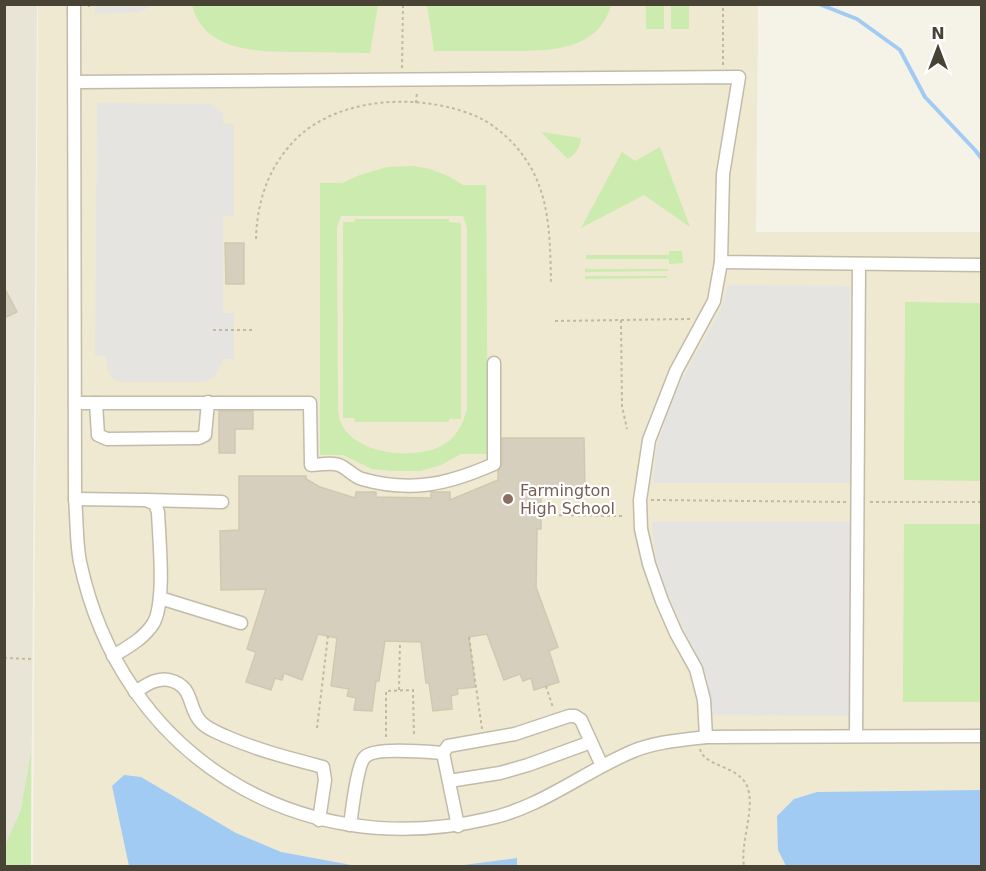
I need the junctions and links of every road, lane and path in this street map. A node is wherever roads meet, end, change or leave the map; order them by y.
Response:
1 (74, 4) edge
2 (403, 4) edge
3 (723, 4) edge
4 (723, 77) junction
5 (402, 80) junction
6 (75, 82) junction
7 (256, 239) dead end
8 (721, 262) junction
9 (859, 264) junction
10 (981, 265) edge
11 (551, 284) dead end
12 (705, 318) junction
13 (621, 320) junction
14 (555, 321) dead end
15 (213, 330) dead end
16 (255, 330) dead end
17 (494, 363) dead end
18 (208, 402) junction
19 (75, 403) junction
20 (96, 403) junction
21 (627, 429) dead end
22 (75, 499) junction
23 (146, 500) junction
24 (640, 500) junction
25 (222, 502) dead end
26 (857, 502) junction
27 (981, 502) edge
28 (542, 515) dead end
29 (624, 516) dead end
30 (160, 598) junction
31 (241, 623) dead end
32 (328, 636) dead end
33 (469, 637) dead end
34 (400, 642) dead end
35 (113, 656) junction
36 (4, 658) edge
37 (32, 659) dead end
38 (546, 686) dead end
39 (399, 690) junction
40 (135, 692) junction
41 (553, 708) dead end
42 (317, 728) dead end
43 (482, 729) dead end
44 (856, 735) junction
45 (414, 736) dead end
46 (981, 736) edge
47 (386, 737) dead end
48 (703, 741) junction
49 (591, 742) junction
50 (443, 753) junction
51 (602, 766) junction
52 (449, 781) junction
53 (319, 820) junction
54 (350, 825) junction
55 (458, 826) junction
56 (744, 867) edge

1 - 6 lane
2 - 5 path
3 - 4 path
4 - 5 lane
4 - 8 lane
5 - 6 lane
6 - 19 lane
7 - 11 path
8 - 9 lane
8 - 12 lane
9 - 10 lane
9 - 26 lane
12 - 13 path
12 - 24 lane
13 - 14 path
13 - 21 path
15 - 16 path
17 - 18 lane
18 - 20 lane
18 - 20 lane
19 - 20 lane
19 - 22 lane
22 - 23 lane
22 - 35 lane
23 - 25 lane
23 - 30 lane
24 - 26 path
24 - 48 lane
26 - 27 path
26 - 44 lane
28 - 29 path
30 - 31 lane
30 - 35 lane
32 - 42 path
33 - 43 path
34 - 39 path
35 - 40 lane
36 - 37 path
38 - 41 path
39 - 45 path
39 - 47 path
40 - 53 lane
40 - 53 lane
44 - 46 lane
44 - 48 lane
48 - 51 lane
48 - 56 path
49 - 50 lane
49 - 51 lane
49 - 52 lane
50 - 52 lane
50 - 54 lane
51 - 55 lane
52 - 55 lane
53 - 54 lane
54 - 55 lane

